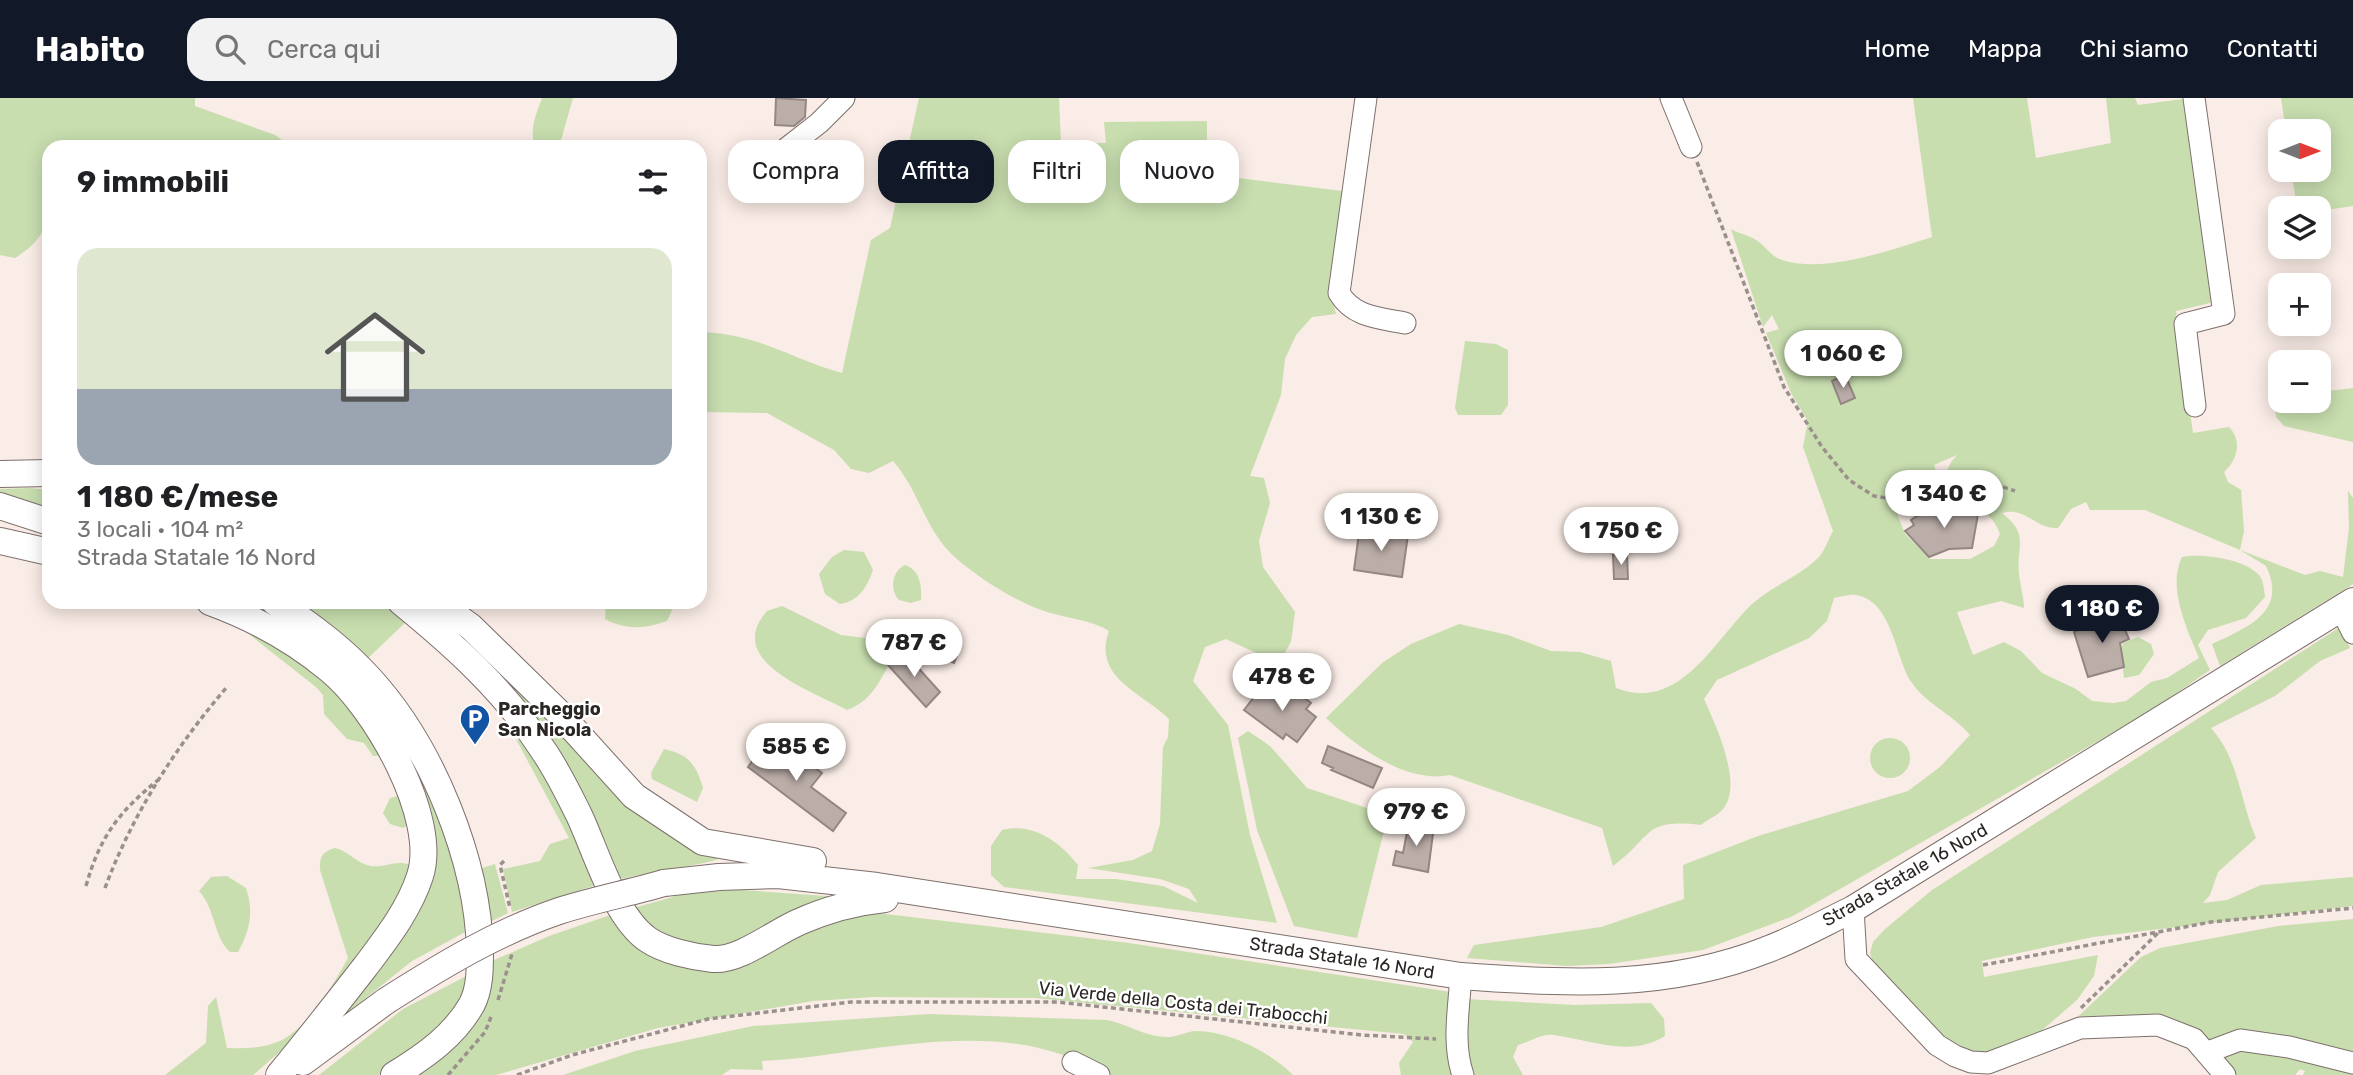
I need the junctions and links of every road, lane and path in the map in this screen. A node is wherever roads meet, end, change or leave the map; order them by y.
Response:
1 (844, 98) edge
2 (1366, 98) edge
3 (1671, 98) edge
4 (2194, 98) edge
5 (797, 140) edge
6 (1691, 147) joint
7 (1405, 323) dead end
8 (2194, 406) dead end
9 (42, 472) edge
10 (0, 474) edge
11 (2015, 491) dead end
12 (0, 506) edge
13 (42, 520) edge
14 (0, 541) edge
15 (42, 550) edge
16 (2347, 605) edge
17 (230, 609) edge
18 (284, 609) edge
19 (410, 609) edge
20 (447, 609) edge
21 (2353, 633) edge
22 (227, 687) dead end
23 (161, 777) junction
24 (86, 886) dead end
25 (105, 888) dead end
26 (937, 895) junction
27 (1009, 906) junction
28 (2353, 908) edge
29 (1853, 909) junction
30 (2160, 932) junction
31 (1983, 965) dead end
32 (1461, 975) junction
33 (2080, 1009) dead end
34 (1436, 1039) dead end
35 (2208, 1052) junction
36 (1073, 1062) dead end
37 (2353, 1063) edge
38 (279, 1075) edge
39 (285, 1075) edge
40 (394, 1075) edge
41 (517, 1075) edge
42 (1099, 1075) edge
43 (1463, 1075) edge
44 (2225, 1075) edge

1 - 5 street
2 - 7 street
3 - 6 street
4 - 8 street
6 - 11 path
9 - 10 main road
12 - 13 main road
14 - 15 main road
16 - 21 street
16 - 29 main road, Strada Statale 16 Nord
17 - 38 main road
18 - 40 main road
19 - 26 main road
20 - 27 main road
22 - 23 path
23 - 24 path
23 - 25 path
26 - 27 main road, Strada Statale 16 Nord
26 - 39 main road, Strada Statale 16 Nord, bridge
27 - 32 main road, Strada Statale 16 Nord
28 - 30 path
29 - 32 main road, Strada Statale 16 Nord
29 - 35 street
30 - 31 path
30 - 33 path
32 - 43 street
34 - 41 path, Via Verde della Costa dei Trabocchi
35 - 37 street
35 - 44 street
36 - 42 street

